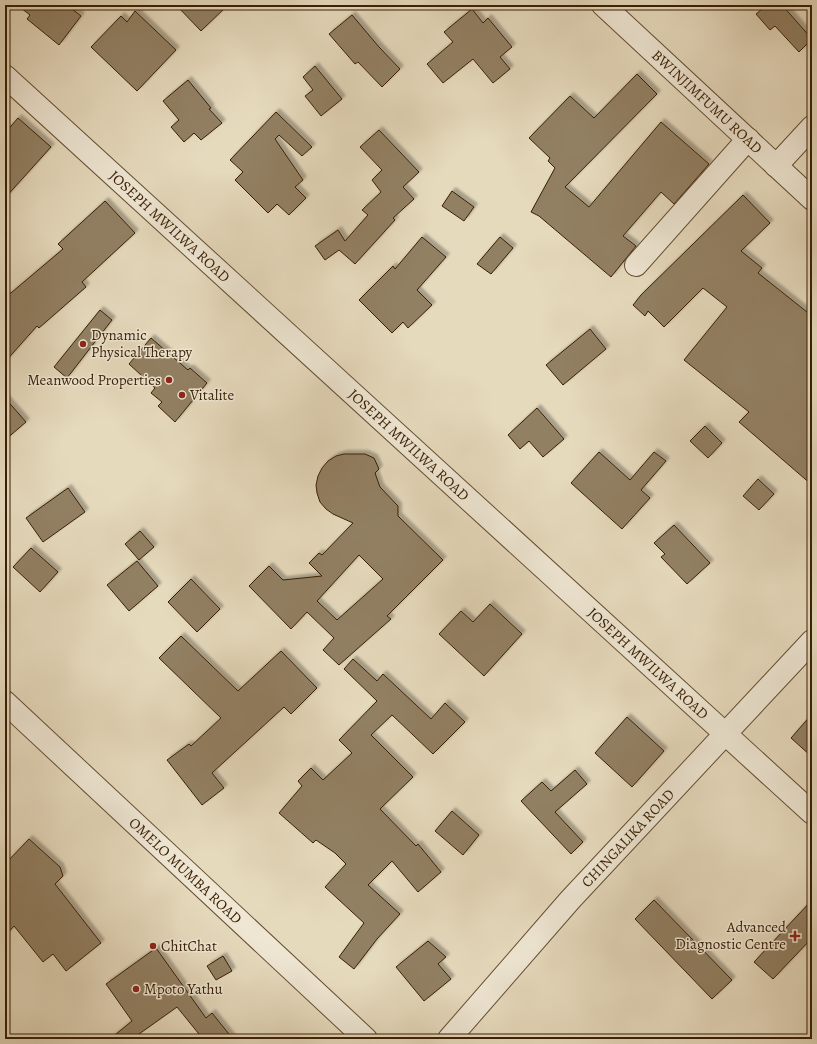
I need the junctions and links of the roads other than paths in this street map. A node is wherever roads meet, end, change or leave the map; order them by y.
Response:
1 (603, 5) edge
2 (5, 76) edge
3 (812, 127) edge
4 (748, 139) junction
5 (776, 166) junction
6 (812, 199) edge
7 (636, 265) dead end
8 (812, 641) edge
9 (5, 702) edge
10 (725, 734) junction
11 (812, 813) edge
12 (366, 1039) edge
13 (449, 1039) edge

1 - 4 street, BWINJIMFUMU ROAD
2 - 10 street, JOSEPH MWILWA ROAD
3 - 5 street
4 - 5 street, BWINJIMFUMU ROAD
4 - 7 street
5 - 6 street, BWINJIMFUMU ROAD
8 - 10 street, CHINGALIKA ROAD
9 - 12 street, OMELO MUMBA ROAD
10 - 11 street, JOSEPH MWILWA ROAD
10 - 13 street, CHINGALIKA ROAD

